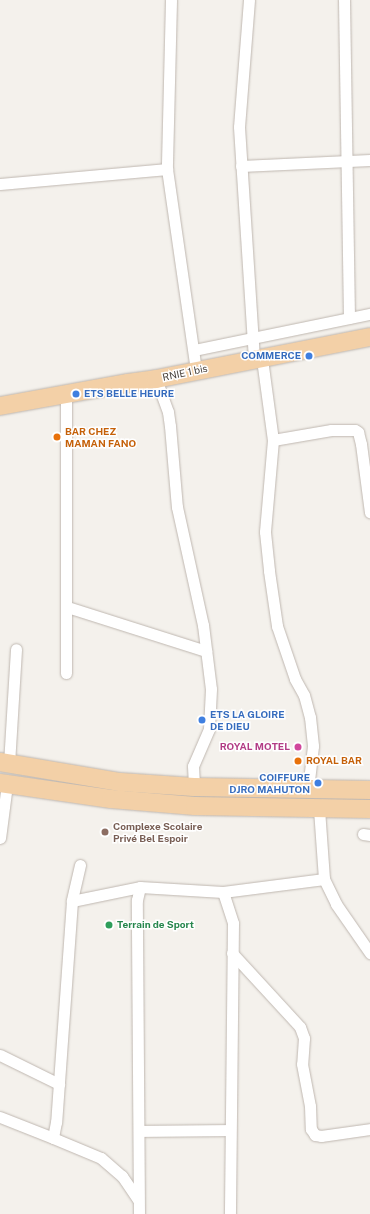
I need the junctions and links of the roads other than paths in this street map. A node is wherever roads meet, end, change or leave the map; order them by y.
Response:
1 (171, 0) edge
2 (249, 0) edge
3 (344, 0) edge
4 (370, 160) edge
5 (346, 162) junction
6 (241, 166) junction
7 (167, 169) junction
8 (0, 184) edge
9 (370, 314) edge
10 (348, 318) junction
11 (370, 337) edge
12 (253, 338) junction
13 (194, 350) junction
14 (258, 360) junction
15 (196, 370) junction
16 (156, 379) junction
17 (66, 395) junction
18 (0, 406) edge
19 (273, 440) junction
20 (370, 512) edge
21 (67, 607) junction
22 (16, 650) dead end
23 (206, 651) junction
24 (66, 673) dead end
25 (4, 763) edge
26 (4, 784) edge
27 (194, 787) junction
28 (308, 789) junction
29 (370, 790) edge
30 (319, 809) junction
31 (370, 809) edge
32 (0, 838) edge
33 (80, 865) dead end
34 (324, 879) junction
35 (140, 886) junction
36 (127, 889) junction
37 (223, 892) junction
38 (136, 900) junction
39 (72, 901) junction
40 (232, 953) junction
41 (370, 953) edge
42 (0, 1054) edge
43 (59, 1084) junction
44 (0, 1116) edge
45 (370, 1129) edge
46 (229, 1130) junction
47 (139, 1131) junction
48 (53, 1138) junction
49 (138, 1200) junction
50 (138, 1214) edge
51 (230, 1214) edge

1 - 7 street
2 - 6 street
3 - 5 street
4 - 5 street
5 - 6 street
5 - 10 street
6 - 12 street
7 - 8 street
7 - 13 street
9 - 10 street
10 - 12 street
11 - 14 main road, RNIE 1 bis
12 - 13 street
12 - 14 street
13 - 15 street
14 - 15 main road, RNIE 1 bis
14 - 19 street
15 - 16 main road, RNIE 1 bis
16 - 17 main road, RNIE 1 bis
16 - 23 street
17 - 18 main road, RNIE 1 bis
17 - 21 street
19 - 20 street
19 - 28 street
21 - 23 street
21 - 24 street
22 - 25 street
23 - 27 street
25 - 27 main road
26 - 30 main road
26 - 32 street
27 - 28 main road
28 - 29 main road
30 - 31 main road
30 - 34 street
33 - 39 street
34 - 37 street
34 - 41 street
35 - 36 street
35 - 37 street
35 - 38 street
36 - 38 street
36 - 39 street
37 - 40 street
38 - 47 street
39 - 43 street
40 - 45 street
40 - 46 street
42 - 43 street
43 - 48 street
44 - 48 street
46 - 47 street
46 - 51 street
47 - 49 street
48 - 49 street
49 - 50 street

